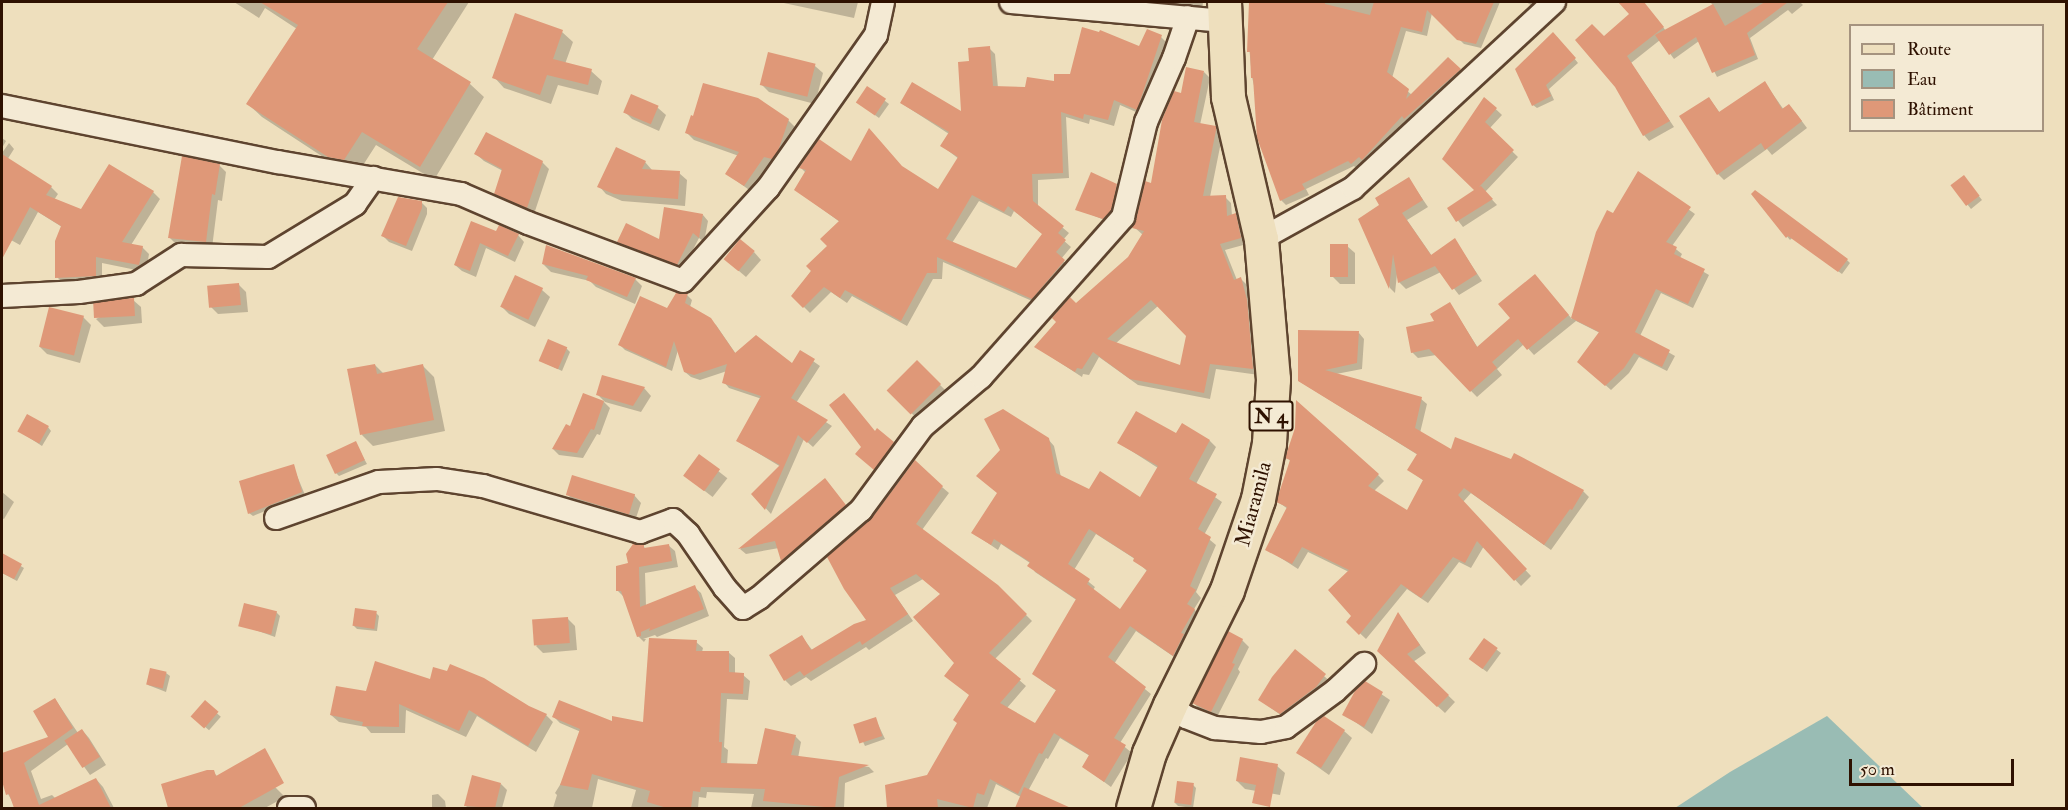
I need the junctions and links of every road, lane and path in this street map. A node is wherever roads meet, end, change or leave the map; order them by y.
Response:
1 (883, 2) edge
2 (1011, 2) edge
3 (1554, 2) edge
4 (1224, 11) edge
5 (1188, 17) junction
6 (2, 106) edge
7 (373, 178) junction
8 (1261, 239) junction
9 (2, 296) edge
10 (276, 518) dead end
11 (1364, 663) dead end
12 (1170, 705) junction
13 (289, 808) edge
14 (304, 808) edge
15 (1133, 808) edge

1 - 7 street
2 - 5 street
3 - 8 street
4 - 5 street
4 - 8 main road, Miaramila / N 4
5 - 10 street
6 - 7 street
7 - 9 street
8 - 12 main road, Miaramila / N 4
11 - 12 street
12 - 15 main road, Miaramila / N 4
13 - 14 street

